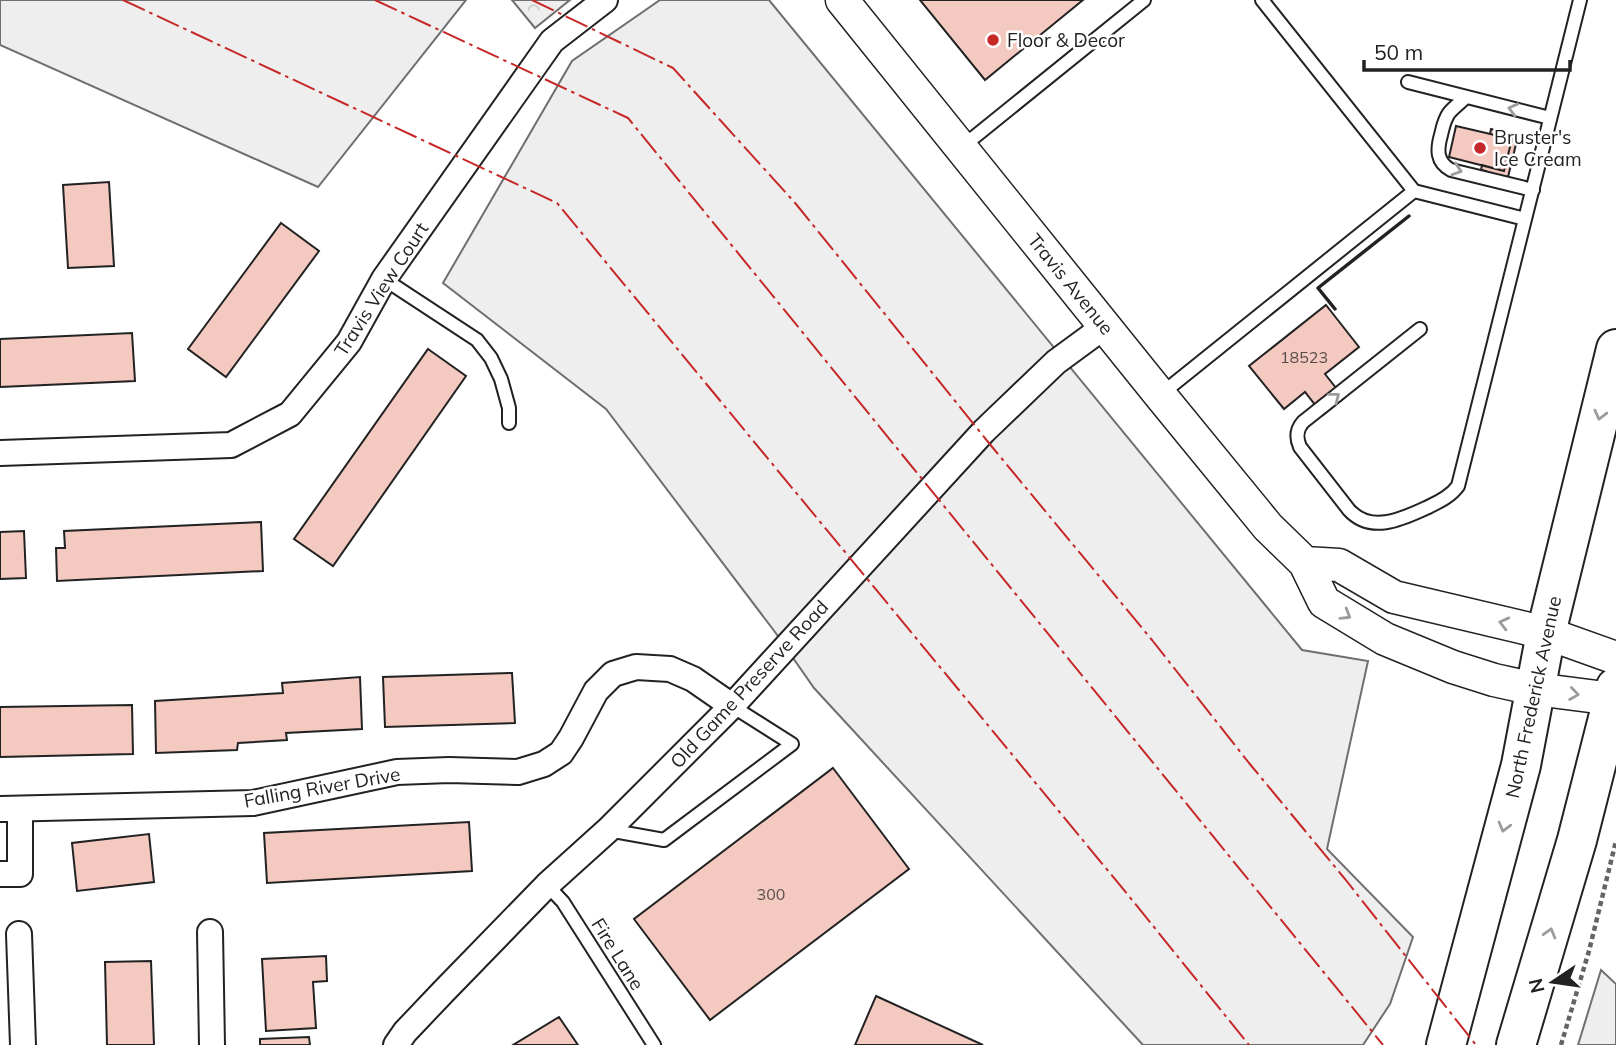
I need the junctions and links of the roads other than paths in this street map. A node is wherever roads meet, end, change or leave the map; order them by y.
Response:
1 (605, 0) edge
2 (842, 0) edge
3 (1144, 0) edge
4 (1262, 0) edge
5 (1580, 0) edge
6 (1408, 82) dead end
7 (1466, 97) junction
8 (1550, 118) junction
9 (961, 147) junction
10 (1533, 190) junction
11 (1414, 191) junction
12 (1525, 219) junction
13 (384, 279) junction
14 (1105, 326) junction
15 (1420, 329) dead end
16 (1616, 349) edge
17 (1160, 395) junction
18 (509, 423) dead end
19 (0, 453) edge
20 (1306, 563) junction
21 (1546, 633) junction
22 (1616, 658) edge
23 (1535, 689) junction
24 (1615, 695) edge
25 (732, 706) junction
26 (10, 809) edge
27 (608, 830) junction
28 (0, 874) edge
29 (547, 885) junction
30 (210, 932) dead end
31 (19, 933) dead end
32 (405, 1040) edge
33 (23, 1045) edge
34 (212, 1045) edge
35 (654, 1045) edge
36 (1446, 1045) edge
37 (1516, 1045) edge

1 - 13 street, Travis View Court
2 - 9 street, Travis Avenue
3 - 9 lane
4 - 11 lane
5 - 8 lane
6 - 7 lane
8 -> 7 lane
7 -> 10 lane
8 - 10 lane
9 - 14 street, Travis Avenue
10 - 12 lane
11 - 12 lane
11 - 17 lane
12 -> 15 lane
13 - 18 lane
13 - 19 street, Travis View Court
14 - 17 street, Travis Avenue
14 - 25 street, Old Game Preserve Road
16 -> 21 main road, North Frederick Avenue
17 - 20 street, Travis Avenue
21 -> 20 street
20 -> 23 street, Travis Avenue
21 - 22 street
21 - 23 main road, North Frederick Avenue
23 -> 24 street, Travis Avenue
23 -> 36 main road, North Frederick Avenue
37 -> 24 main road
25 - 26 street, Falling River Drive
25 - 27 street, Old Game Preserve Road
25 - 27 lane
26 - 28 street, Falling River Drive
27 - 29 street, Old Game Preserve Road
29 - 32 street, Old Game Preserve Road
29 - 35 lane, Fire Lane
30 - 34 street
31 - 33 street

